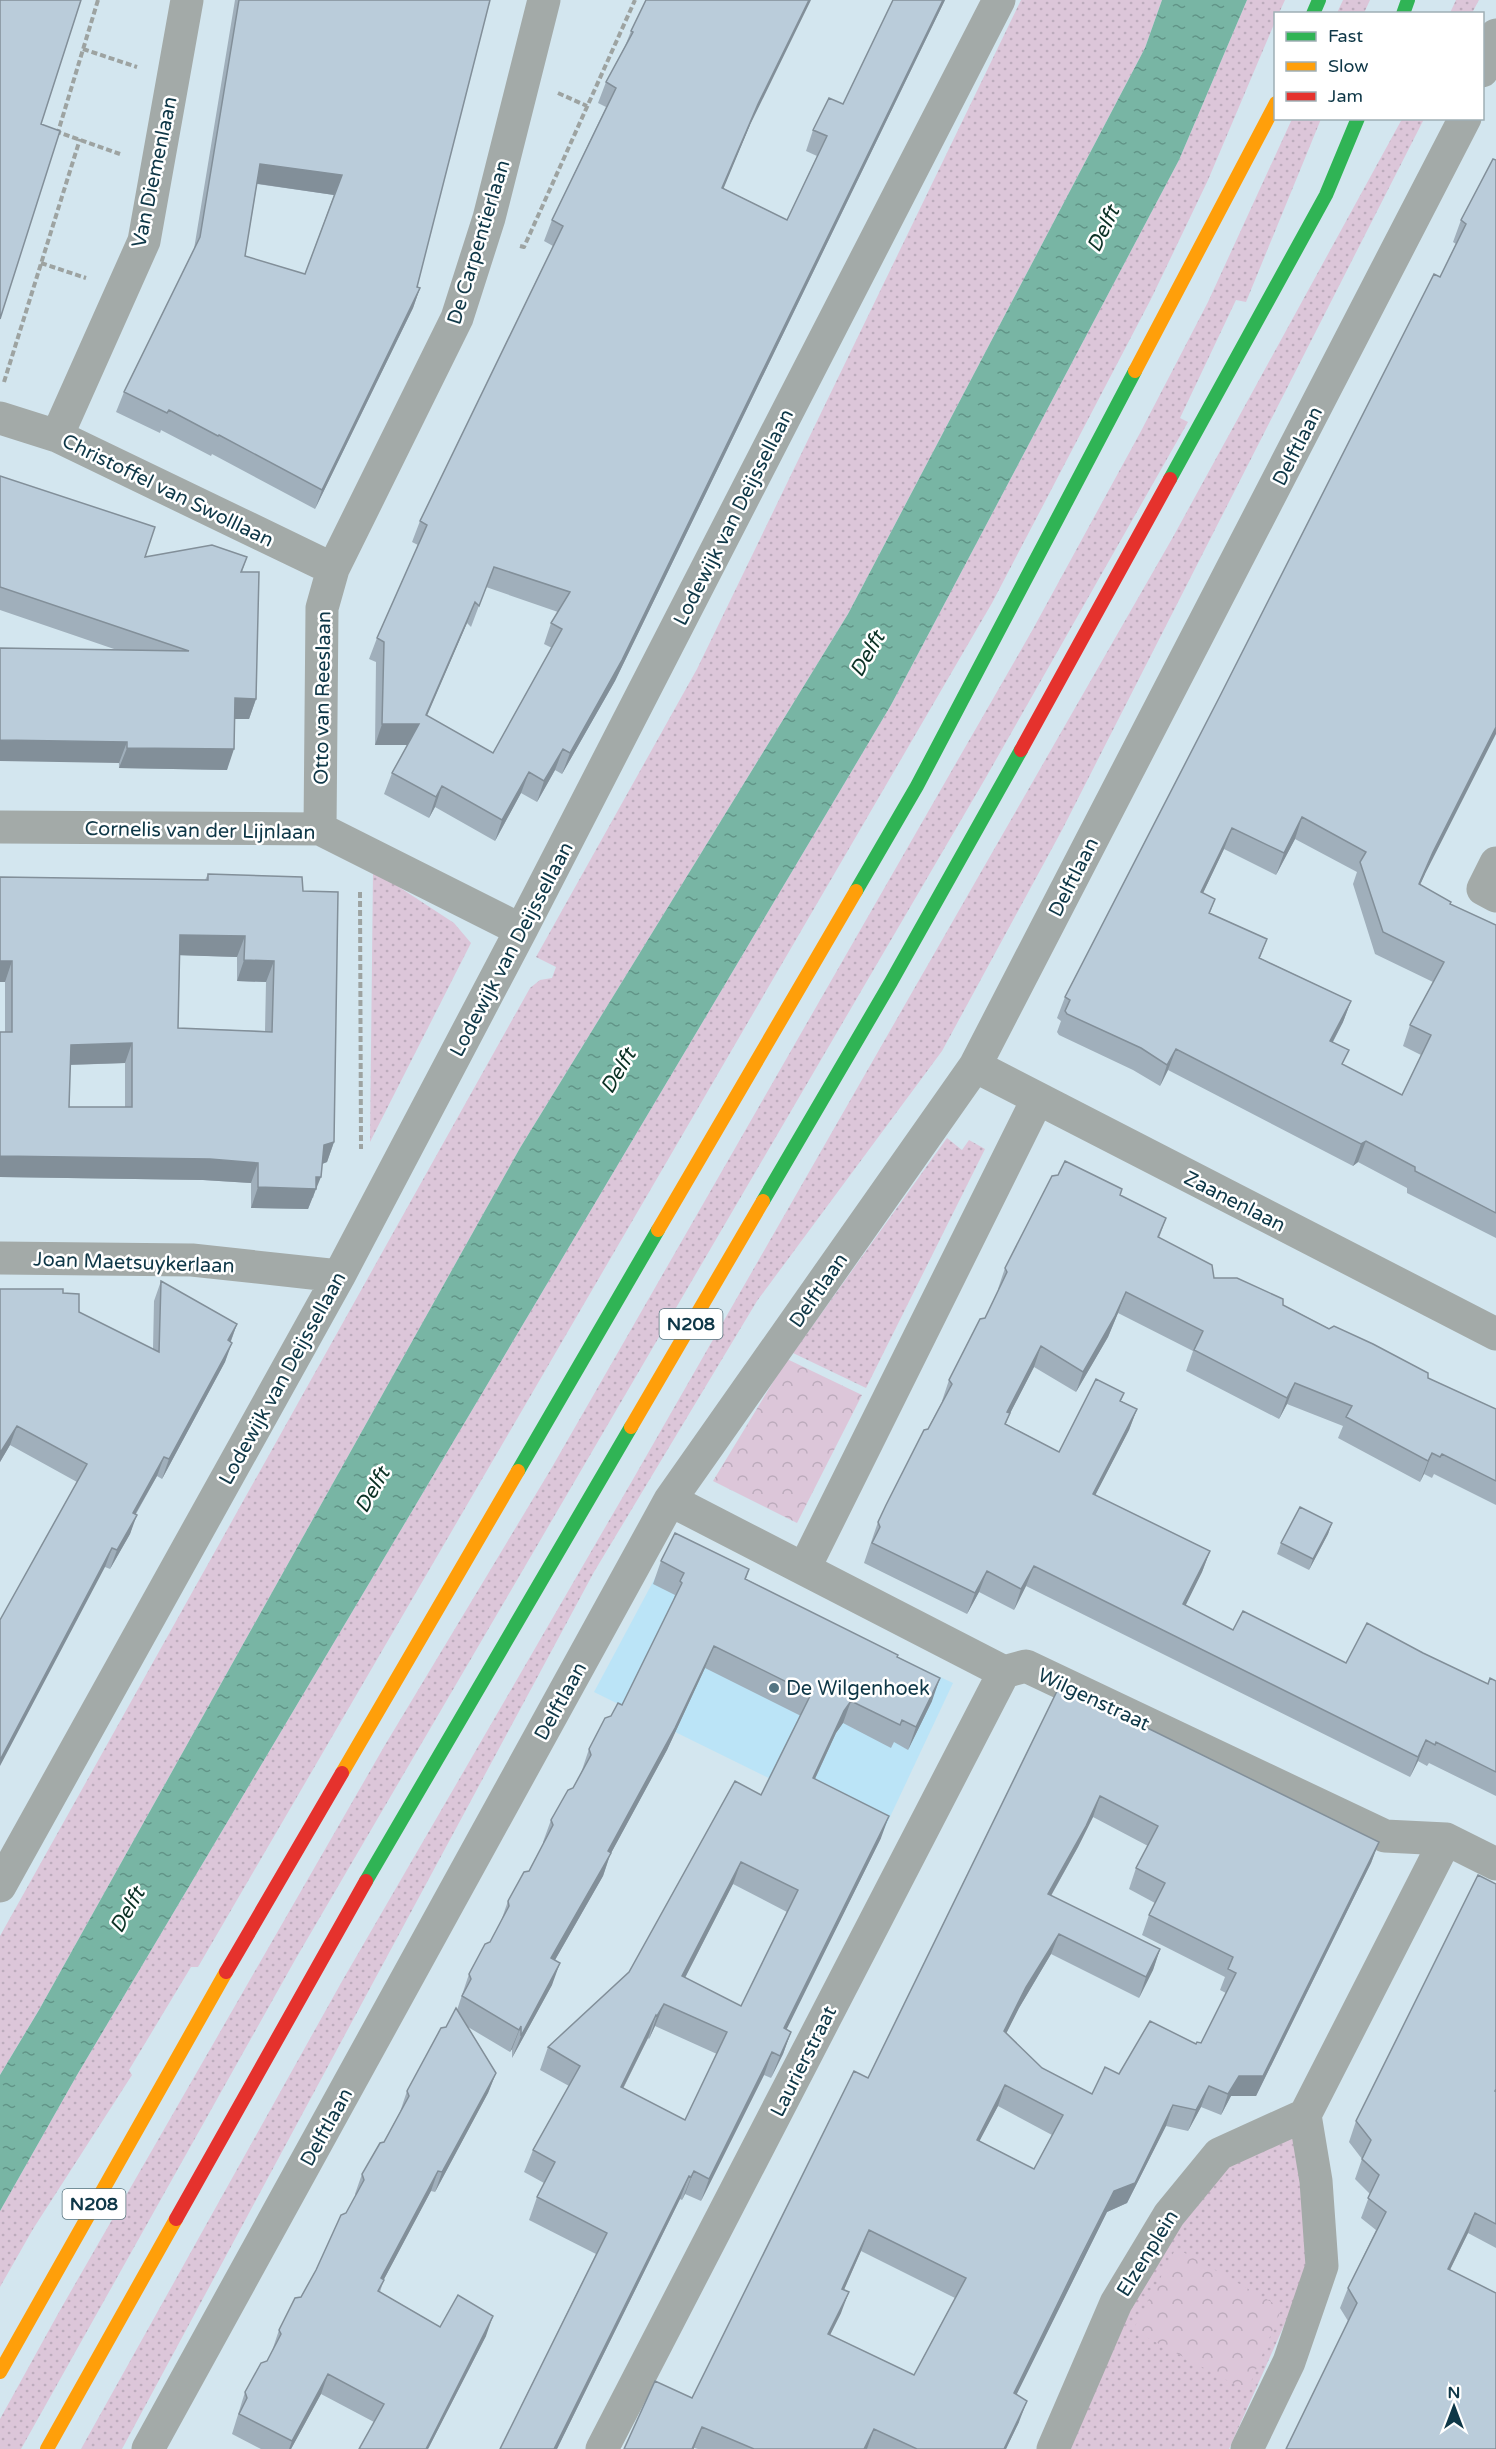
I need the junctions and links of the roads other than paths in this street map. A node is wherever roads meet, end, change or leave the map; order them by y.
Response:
1 (187, 0) edge
2 (544, 0) edge
3 (999, 0) edge
4 (1496, 35) edge
5 (1484, 66) edge
6 (1274, 105) edge
7 (1357, 120) edge
8 (1464, 120) edge
9 (0, 418) edge
10 (57, 436) junction
11 (333, 569) junction
12 (0, 827) edge
13 (320, 829) junction
14 (1496, 863) edge
15 (1496, 896) edge
16 (521, 930) junction
17 (975, 1066) junction
18 (1037, 1100) junction
19 (0, 1258) edge
20 (339, 1276) junction
21 (1496, 1334) edge
22 (670, 1500) junction
23 (804, 1569) junction
24 (1004, 1672) junction
25 (1446, 1839) junction
26 (1496, 1864) edge
27 (0, 1886) edge
28 (1305, 2115) junction
29 (0, 2372) edge
30 (156, 2446) edge
31 (47, 2449) edge
32 (602, 2449) edge
33 (1053, 2449) edge
34 (1247, 2449) edge

1 - 10 street, Van Diemenlaan
2 - 11 street, De Carpentierlaan
3 - 16 street, Lodewijk van Deijssellaan
4 - 5 street
6 - 29 main road, N208
7 - 31 main road, N208
8 - 17 street, Delftlaan
9 - 10 street, Christoffel van Swolllaan
10 - 11 street, Christoffel van Swolllaan
11 - 13 street, Otto van Reeslaan
12 - 13 street, Cornelis van der Lijnlaan
13 - 16 street, Cornelis van der Lijnlaan
14 - 15 street
16 - 20 street, Lodewijk van Deijssellaan
17 - 18 street, Zaanenlaan
17 - 22 street, Delftlaan
18 - 21 street, Zaanenlaan
18 - 23 street
19 - 20 street, Joan Maetsuykerlaan
20 - 27 street, Lodewijk van Deijssellaan
22 - 23 street
22 - 30 street, Delftlaan
23 - 24 street
24 - 25 street, Wilgenstraat
24 - 32 street, Laurierstraat
25 - 26 street, Wilgenstraat
25 - 28 street
28 - 33 street, Elzenplein
28 - 34 street

